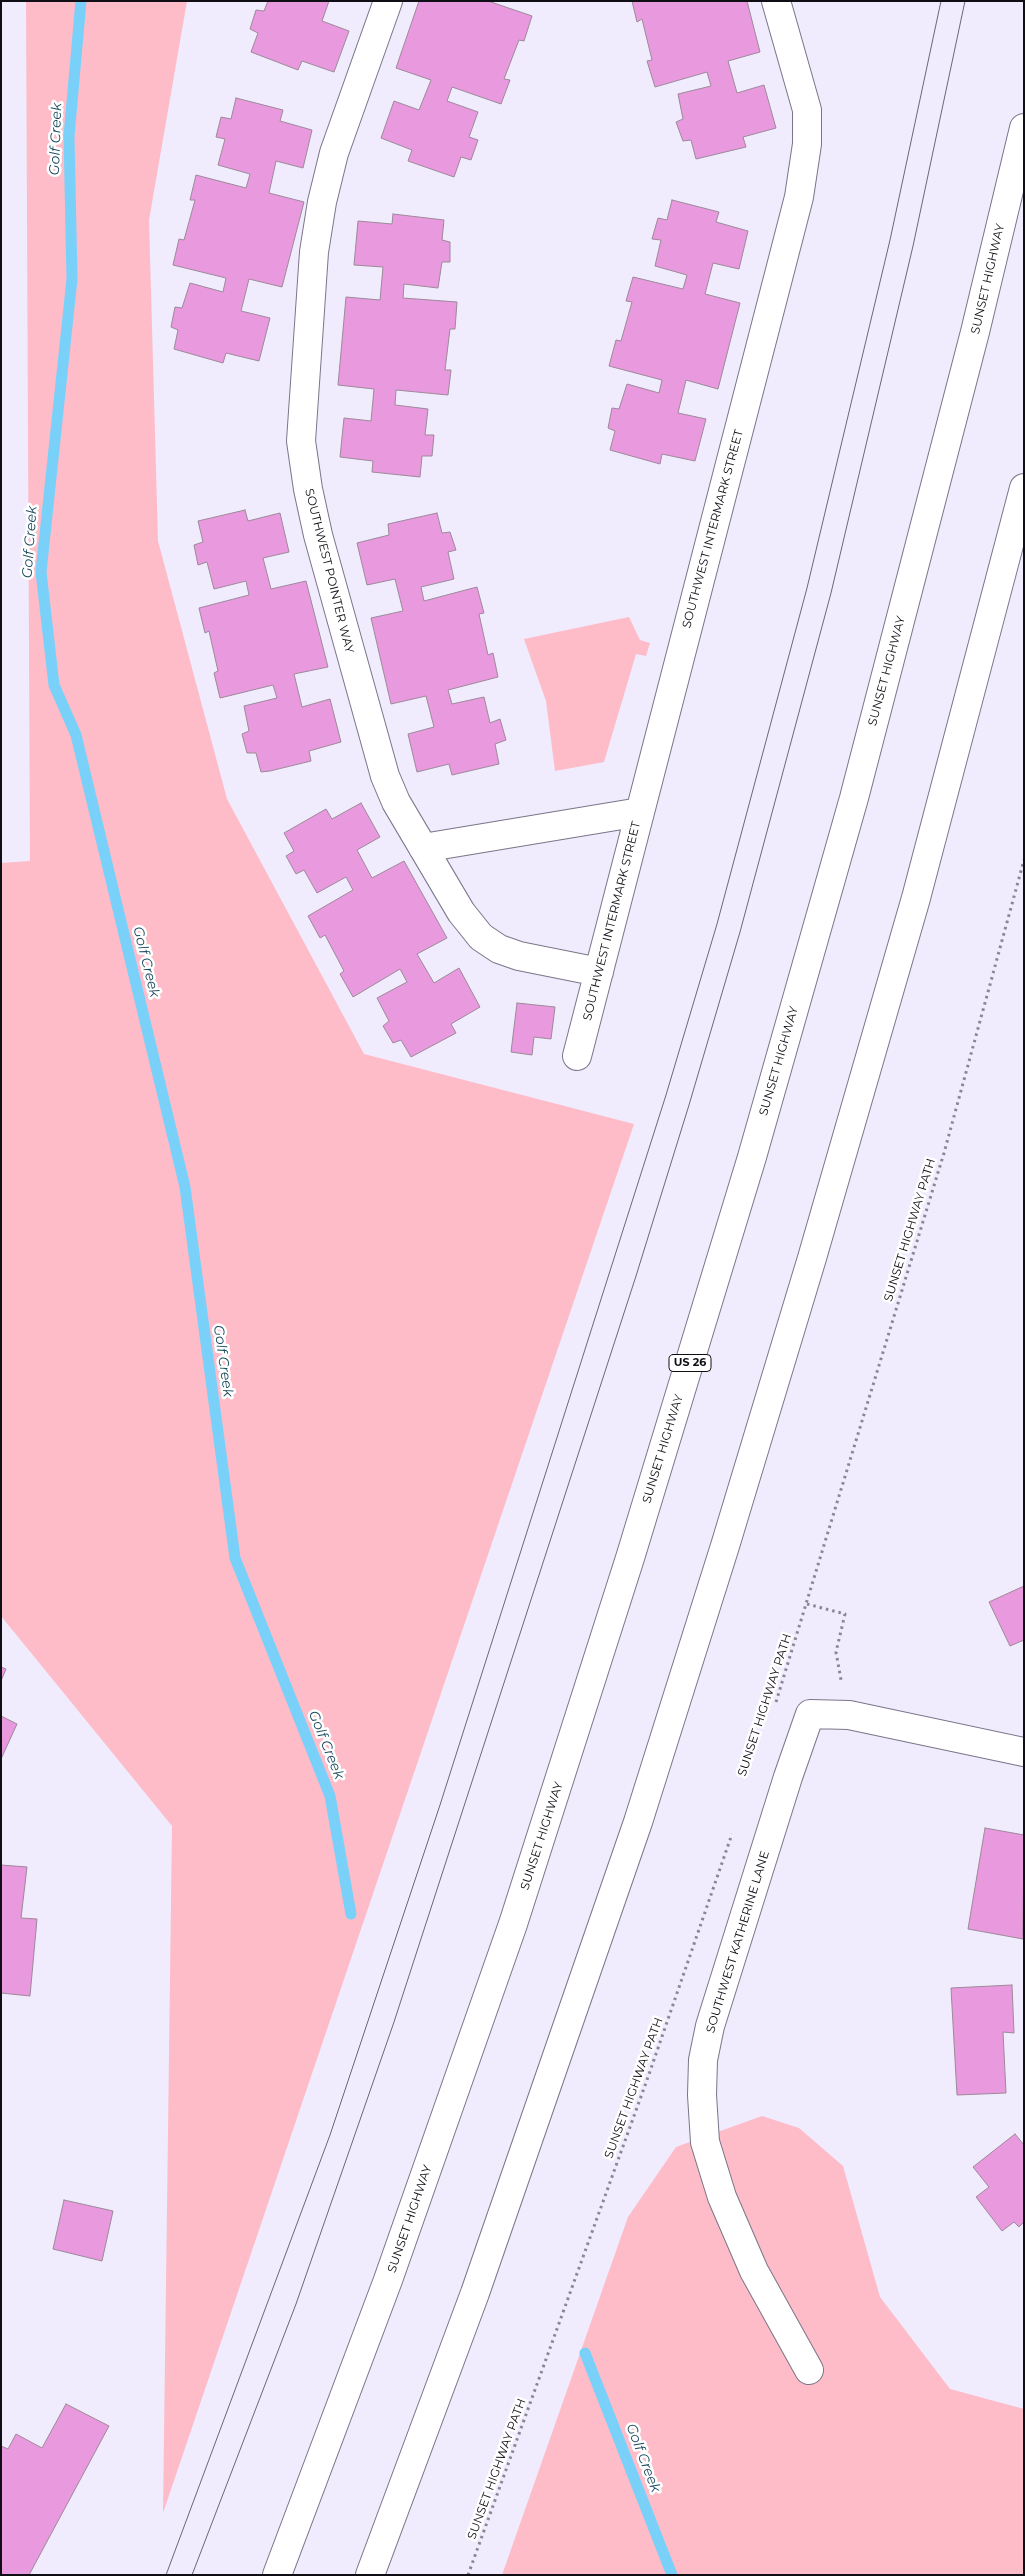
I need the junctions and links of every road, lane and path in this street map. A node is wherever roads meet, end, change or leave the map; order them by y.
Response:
1 (388, 1) edge
2 (776, 1) edge
3 (1024, 128) edge
4 (1024, 488) edge
5 (640, 812) junction
6 (423, 848) junction
7 (1024, 860) edge
8 (599, 972) junction
9 (577, 1056) dead end
10 (807, 1604) junction
11 (776, 1703) dead end
12 (848, 1715) junction
13 (1024, 1752) edge
14 (733, 1831) dead end
15 (809, 2370) dead end
16 (277, 2575) edge
17 (370, 2575) edge
18 (468, 2575) edge

1 - 6 main road, SOUTHWEST POINTER WAY
2 - 5 main road, SOUTHWEST INTERMARK STREET
3 - 16 main road, SUNSET HIGHWAY / US 26
4 - 17 main road
5 - 6 main road
5 - 8 main road, SOUTHWEST INTERMARK STREET
6 - 8 main road, SOUTHWEST POINTER WAY
7 - 10 path, SUNSET HIGHWAY PATH
8 - 9 main road, SOUTHWEST INTERMARK STREET
10 - 11 path, SUNSET HIGHWAY PATH
10 - 12 path
12 - 13 main road, SOUTHWEST KATHERINE LANE
12 - 15 main road, SOUTHWEST KATHERINE LANE
14 - 18 path, SUNSET HIGHWAY PATH

